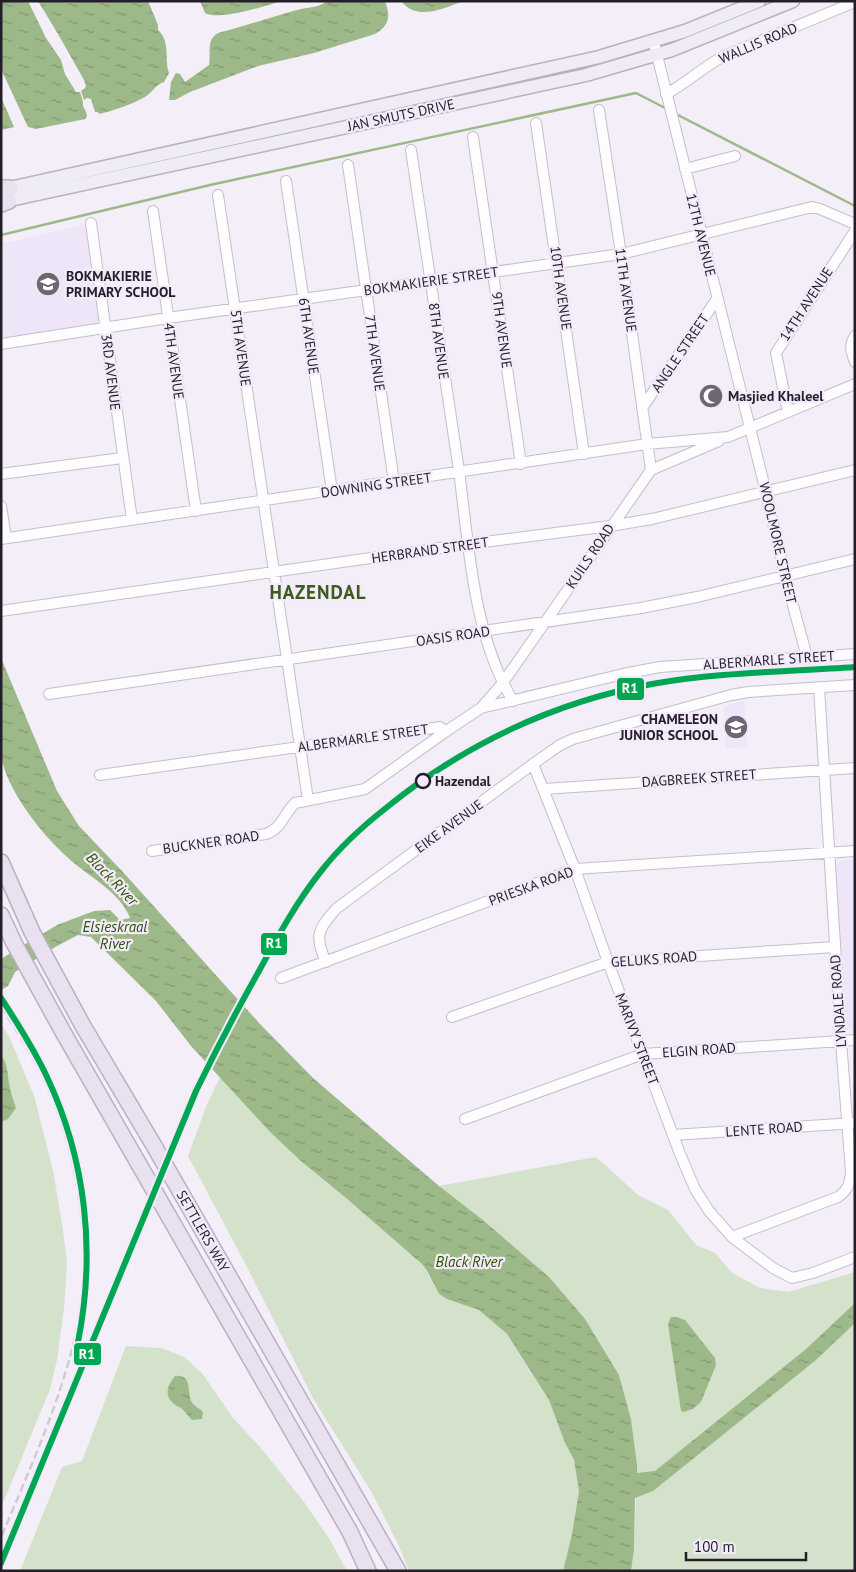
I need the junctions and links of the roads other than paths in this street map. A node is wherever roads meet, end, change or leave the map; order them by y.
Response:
1 (759, 1) edge
2 (792, 1) edge
3 (855, 2) edge
4 (654, 41) junction
5 (657, 55) junction
6 (668, 98) junction
7 (599, 110) dead end
8 (536, 123) dead end
9 (473, 137) dead end
10 (411, 150) dead end
11 (736, 156) dead end
12 (348, 165) dead end
13 (685, 169) junction
14 (286, 181) dead end
15 (4, 195) edge
16 (218, 195) dead end
17 (153, 211) dead end
18 (91, 223) dead end
19 (855, 224) edge
20 (855, 230) edge
21 (702, 234) junction
22 (621, 254) junction
23 (557, 263) junction
24 (494, 272) junction
25 (430, 281) junction
26 (366, 290) junction
27 (303, 299) junction
28 (717, 299) junction
29 (235, 309) junction
30 (168, 318) junction
31 (106, 329) junction
32 (855, 336) edge
33 (1, 344) edge
34 (855, 362) edge
35 (855, 384) edge
36 (642, 408) junction
37 (788, 412) junction
38 (750, 429) junction
39 (728, 437) junction
40 (646, 444) junction
41 (584, 454) junction
42 (122, 458) junction
43 (521, 464) junction
44 (651, 470) junction
45 (855, 470) edge
46 (459, 472) junction
47 (1, 474) edge
48 (394, 482) junction
49 (332, 491) junction
50 (766, 492) junction
51 (263, 500) junction
52 (1, 506) edge
53 (196, 511) junction
54 (132, 520) junction
55 (610, 526) junction
56 (4, 538) edge
57 (468, 544) junction
58 (855, 559) edge
59 (273, 573) junction
60 (784, 576) junction
61 (1, 611) edge
62 (544, 623) junction
63 (483, 631) junction
64 (855, 654) edge
65 (807, 657) junction
66 (286, 659) junction
67 (502, 684) junction
68 (855, 685) edge
69 (819, 687) junction
70 (49, 694) dead end
71 (513, 702) junction
72 (481, 708) junction
73 (445, 732) junction
74 (299, 747) junction
75 (533, 764) junction
76 (855, 768) edge
77 (824, 770) junction
78 (100, 775) dead end
79 (544, 789) junction
80 (308, 800) junction
81 (152, 851) dead end
82 (855, 851) edge
83 (830, 853) junction
84 (1, 862) edge
85 (575, 869) junction
86 (1, 915) edge
87 (835, 947) junction
88 (326, 962) junction
89 (608, 962) junction
90 (281, 978) dead end
91 (452, 1017) dead end
92 (855, 1040) edge
93 (841, 1041) junction
94 (643, 1054) junction
95 (465, 1119) dead end
96 (851, 1123) edge
97 (673, 1135) junction
98 (732, 1237) junction
99 (855, 1257) edge
100 (368, 1571) edge
101 (398, 1571) edge

1 - 4 main road, JAN SMUTS DRIVE
2 - 5 main road, JAN SMUTS DRIVE
3 - 6 street, WALLIS ROAD
4 - 5 street, 12TH AVENUE
4 - 15 main road, JAN SMUTS DRIVE
5 - 6 street, 12TH AVENUE
5 - 15 main road, JAN SMUTS DRIVE
6 - 13 street, 12TH AVENUE
7 - 22 street, 11TH AVENUE
8 - 23 street, 10TH AVENUE
9 - 24 street, 9TH AVENUE
10 - 25 street, 8TH AVENUE
11 - 13 street
12 - 26 street, 7TH AVENUE
13 - 21 street, 12TH AVENUE
14 - 27 street, 6TH AVENUE
16 - 29 street, 5TH AVENUE
17 - 30 street, 4TH AVENUE
18 - 31 street, 3RD AVENUE
19 - 21 street, BOKMAKIERIE STREET
20 - 37 street, 14TH AVENUE
21 - 22 street, BOKMAKIERIE STREET
21 - 28 street, 12TH AVENUE
22 - 23 street, BOKMAKIERIE STREET
22 - 36 street, 11TH AVENUE
23 - 24 street, BOKMAKIERIE STREET
23 - 41 street, 10TH AVENUE
24 - 25 street, BOKMAKIERIE STREET
24 - 43 street, 9TH AVENUE
25 - 26 street, BOKMAKIERIE STREET
25 - 46 street, 8TH AVENUE
26 - 27 street, BOKMAKIERIE STREET
26 - 48 street, 7TH AVENUE
27 - 29 street, BOKMAKIERIE STREET
27 - 49 street, 6TH AVENUE
28 - 36 street, ANGLE STREET
28 - 38 street, 12TH AVENUE
29 - 30 street, BOKMAKIERIE STREET
29 - 51 street, 5TH AVENUE
30 - 31 street, BOKMAKIERIE STREET
30 - 53 street, 4TH AVENUE
31 - 33 street, BOKMAKIERIE STREET
31 - 42 street, 3RD AVENUE
32 - 34 street
35 - 37 street
36 - 40 street, 11TH AVENUE
37 - 38 street
38 - 39 street, DOWNING STREET
38 - 50 street, WOOLMORE STREET
39 - 40 street, DOWNING STREET
39 - 44 street
40 - 41 street, DOWNING STREET
40 - 44 street, 11TH AVENUE
41 - 43 street, DOWNING STREET
42 - 47 street
42 - 54 street, 3RD AVENUE
43 - 46 street, DOWNING STREET
44 - 55 street, KUILS ROAD
45 - 50 street, HERBRAND STREET
46 - 48 street, DOWNING STREET
46 - 57 street, 8TH AVENUE
48 - 49 street, DOWNING STREET
49 - 51 street, DOWNING STREET
50 - 55 street, HERBRAND STREET
50 - 60 street, WOOLMORE STREET
51 - 53 street, DOWNING STREET
51 - 59 street, 5TH AVENUE
52 - 56 street
53 - 54 street, DOWNING STREET
54 - 56 street, DOWNING STREET
55 - 57 street, HERBRAND STREET
55 - 62 street, KUILS ROAD
57 - 59 street, HERBRAND STREET
57 - 63 street, 8TH AVENUE
58 - 60 street, OASIS ROAD
59 - 61 street, HERBRAND STREET
59 - 66 street, 5TH AVENUE
60 - 62 street, OASIS ROAD
60 - 65 street, WOOLMORE STREET
62 - 63 street, OASIS ROAD
62 - 67 street, KUILS ROAD
63 - 66 street, OASIS ROAD
63 - 67 street, 8TH AVENUE
64 - 65 street, ALBERMARLE STREET
65 - 71 street, ALBERMARLE STREET
66 - 70 street, OASIS ROAD
66 - 74 street, 5TH AVENUE
67 - 71 street, 8TH AVENUE
67 - 72 street, KUILS ROAD
68 - 69 street, EIKE AVENUE
69 - 75 street, EIKE AVENUE
69 - 77 street, LYNDALE ROAD
71 - 72 street, ALBERMARLE STREET
72 - 73 street, ALBERMARLE STREET
73 - 74 street, ALBERMARLE STREET
73 - 80 street, BUCKNER ROAD
74 - 78 street, ALBERMARLE STREET
74 - 80 street, 5TH AVENUE
75 - 79 street, MARIVY STREET
75 - 88 street, EIKE AVENUE
76 - 77 street, DAGBREEK STREET
77 - 79 street, DAGBREEK STREET
77 - 83 street, LYNDALE ROAD
79 - 85 street, MARIVY STREET
80 - 81 street, BUCKNER ROAD
82 - 83 street, PRIESKA ROAD
83 - 85 street, PRIESKA ROAD
83 - 87 street, LYNDALE ROAD
84 - 101 highway, SETTLERS WAY
85 - 88 street, PRIESKA ROAD
85 - 89 street, MARIVY STREET
86 - 100 highway, SETTLERS WAY
87 - 89 street, GELUKS ROAD
87 - 93 street, LYNDALE ROAD
88 - 90 street, PRIESKA ROAD
89 - 91 street, GELUKS ROAD
89 - 94 street, MARIVY STREET
92 - 93 street, ELGIN ROAD
93 - 94 street, ELGIN ROAD
93 - 96 street, LYNDALE ROAD
94 - 95 street, ELGIN ROAD
94 - 97 street, MARIVY STREET
96 - 97 street, LENTE ROAD
96 - 98 street, LYNDALE ROAD
97 - 98 street, MARIVY STREET
98 - 99 street, MARIVY STREET

